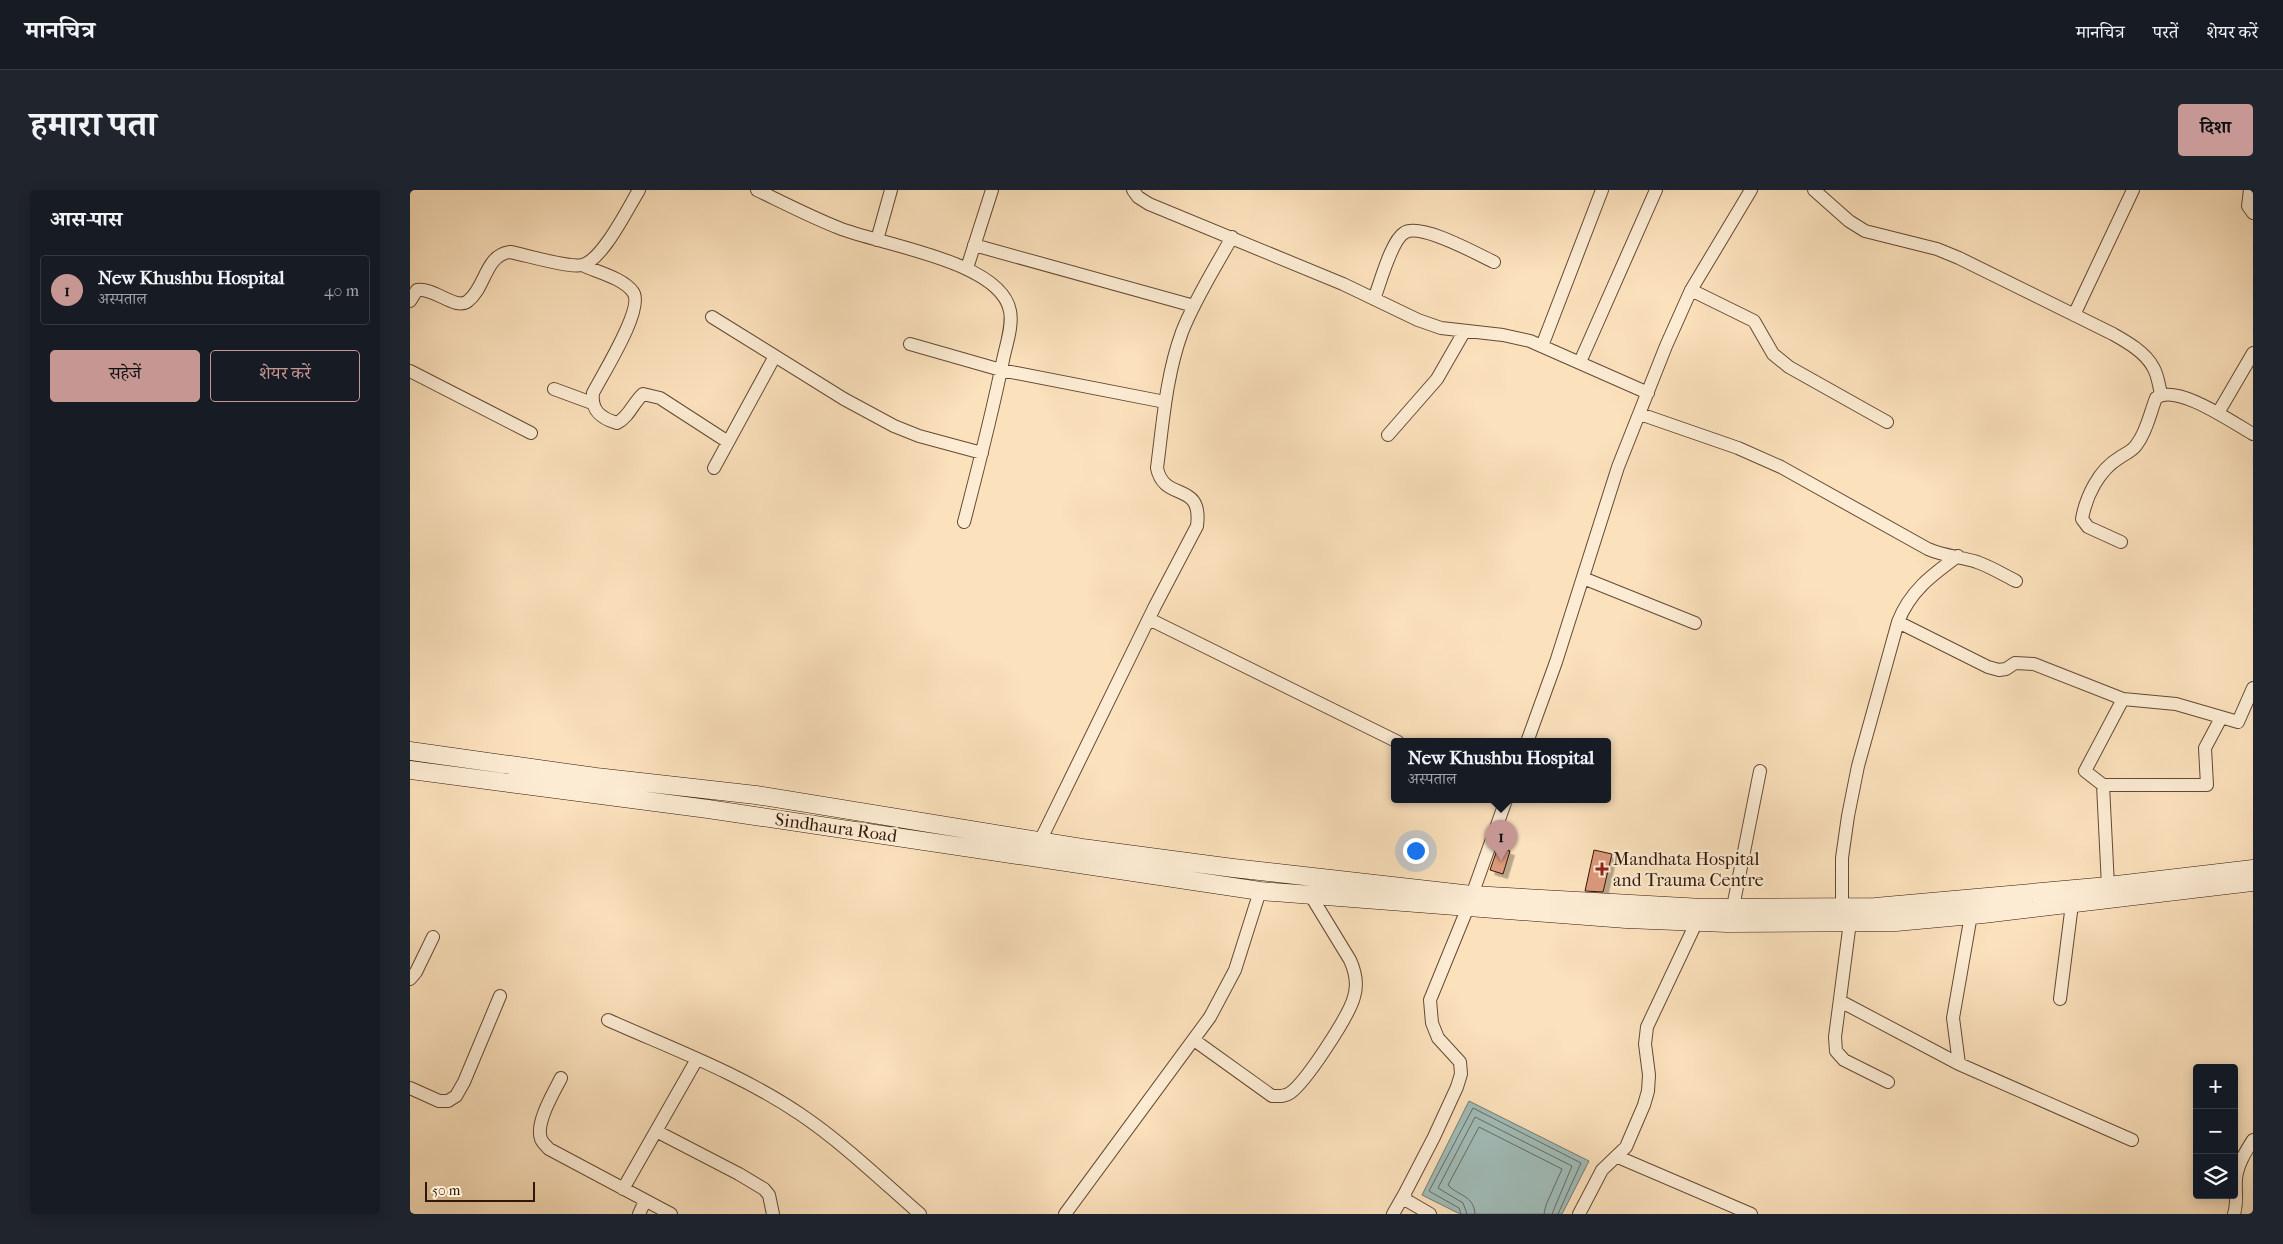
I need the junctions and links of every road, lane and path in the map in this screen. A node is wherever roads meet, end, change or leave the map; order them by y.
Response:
1 (639, 190) edge
2 (757, 190) edge
3 (891, 190) edge
4 (992, 190) edge
5 (1133, 190) edge
6 (1602, 190) edge
7 (1656, 190) edge
8 (1752, 190) edge
9 (1814, 190) edge
10 (2134, 190) edge
11 (2250, 190) edge
12 (2253, 213) edge
13 (1232, 237) junction
14 (876, 240) junction
15 (974, 245) junction
16 (1494, 262) dead end
17 (582, 265) junction
18 (967, 268) junction
19 (1691, 290) junction
20 (1374, 299) junction
21 (410, 301) edge
22 (1194, 306) junction
23 (2074, 315) junction
24 (712, 317) dead end
25 (1464, 332) junction
26 (910, 344) dead end
27 (1542, 346) junction
28 (2253, 353) edge
29 (775, 356) junction
30 (1580, 362) junction
31 (1001, 370) junction
32 (410, 371) edge
33 (554, 389) dead end
34 (1648, 392) junction
35 (2161, 394) junction
36 (1165, 402) junction
37 (592, 403) junction
38 (2218, 413) junction
39 (1640, 414) junction
40 (1887, 422) dead end
41 (531, 433) dead end
42 (2253, 434) edge
43 (1388, 435) dead end
44 (728, 442) junction
45 (982, 453) junction
46 (714, 468) dead end
47 (964, 522) dead end
48 (2121, 542) dead end
49 (1958, 556) junction
50 (1583, 578) junction
51 (2016, 581) dead end
52 (1149, 619) junction
53 (1898, 622) junction
54 (1695, 623) dead end
55 (2253, 688) edge
56 (2123, 699) junction
57 (2221, 718) junction
58 (1528, 738) edge
59 (1391, 739) edge
60 (410, 751) edge
61 (410, 770) edge
62 (1760, 771) dead end
63 (2103, 786) junction
64 (1505, 803) edge
65 (1040, 841) junction
66 (2253, 869) edge
67 (2253, 882) edge
68 (2108, 886) junction
69 (1260, 892) junction
70 (1311, 896) junction
71 (1470, 901) junction
72 (2072, 904) junction
73 (1842, 906) junction
74 (1733, 907) junction
75 (1971, 915) junction
76 (1697, 922) junction
77 (1850, 922) junction
78 (433, 937) dead end
79 (412, 973) edge
80 (500, 996) dead end
81 (2060, 999) dead end
82 (1840, 1001) junction
83 (608, 1020) dead end
84 (1194, 1040) junction
85 (697, 1059) junction
86 (1959, 1064) junction
87 (560, 1078) dead end
88 (1888, 1082) dead end
89 (410, 1088) edge
90 (656, 1130) junction
91 (2132, 1140) dead end
92 (2253, 1140) edge
93 (1618, 1156) junction
94 (623, 1188) junction
95 (1405, 1193) junction
96 (645, 1201) junction
97 (639, 1214) edge
98 (671, 1214) edge
99 (773, 1214) edge
100 (920, 1214) edge
101 (1067, 1214) edge
102 (1393, 1214) edge
103 (1430, 1214) edge
104 (1579, 1214) edge
105 (1751, 1214) edge
106 (2234, 1214) edge

1 - 17 street
2 - 14 street
3 - 14 street
4 - 15 street
5 - 13 street
6 - 27 street
7 - 30 street
8 - 19 street
9 - 23 street
10 - 23 street
11 - 12 street
13 - 20 street
13 - 22 street
14 - 18 street
15 - 18 street
15 - 22 street
16 - 20 street
17 - 21 street
17 - 37 street
18 - 31 street
19 - 34 street
19 - 40 street
20 - 25 street
22 - 36 street
23 - 35 street
24 - 29 street
25 - 27 street
25 - 43 street
26 - 31 street
27 - 30 street
28 - 38 street
29 - 44 street
29 - 45 street
30 - 34 street
31 - 36 street
31 - 45 street
32 - 41 street
33 - 37 street
34 - 39 street
35 - 38 street
35 - 48 street
36 - 52 street
37 - 44 street
38 - 42 street
39 - 49 street
39 - 50 street
44 - 46 street
45 - 47 street
49 - 51 street
49 - 53 street
50 - 54 street
50 - 58 street
52 - 59 street
52 - 65 street
53 - 56 street
53 - 73 street
55 - 57 street
56 - 57 street
56 - 63 street
57 - 63 street
60 - 65 street
61 - 69 street, Sindhaura Road
62 - 74 street
63 - 68 street
64 - 71 street
65 - 71 street
66 - 68 street
67 - 72 street
68 - 73 street
69 - 70 street, Sindhaura Road
69 - 84 street
70 - 71 street, Sindhaura Road
70 - 84 street
71 - 74 street
71 - 76 street
71 - 95 street
72 - 75 street
72 - 81 street
73 - 74 street
75 - 77 street
75 - 86 street
76 - 77 street
76 - 93 street
77 - 82 street
78 - 79 street
80 - 89 street
82 - 86 street
82 - 88 street
83 - 85 street
84 - 101 street
85 - 90 street
85 - 100 street
86 - 91 street
87 - 94 street
90 - 94 street
90 - 99 street
92 - 106 street
93 - 104 street
93 - 105 street
94 - 96 street
95 - 102 street
95 - 103 street
96 - 97 street
96 - 98 street

